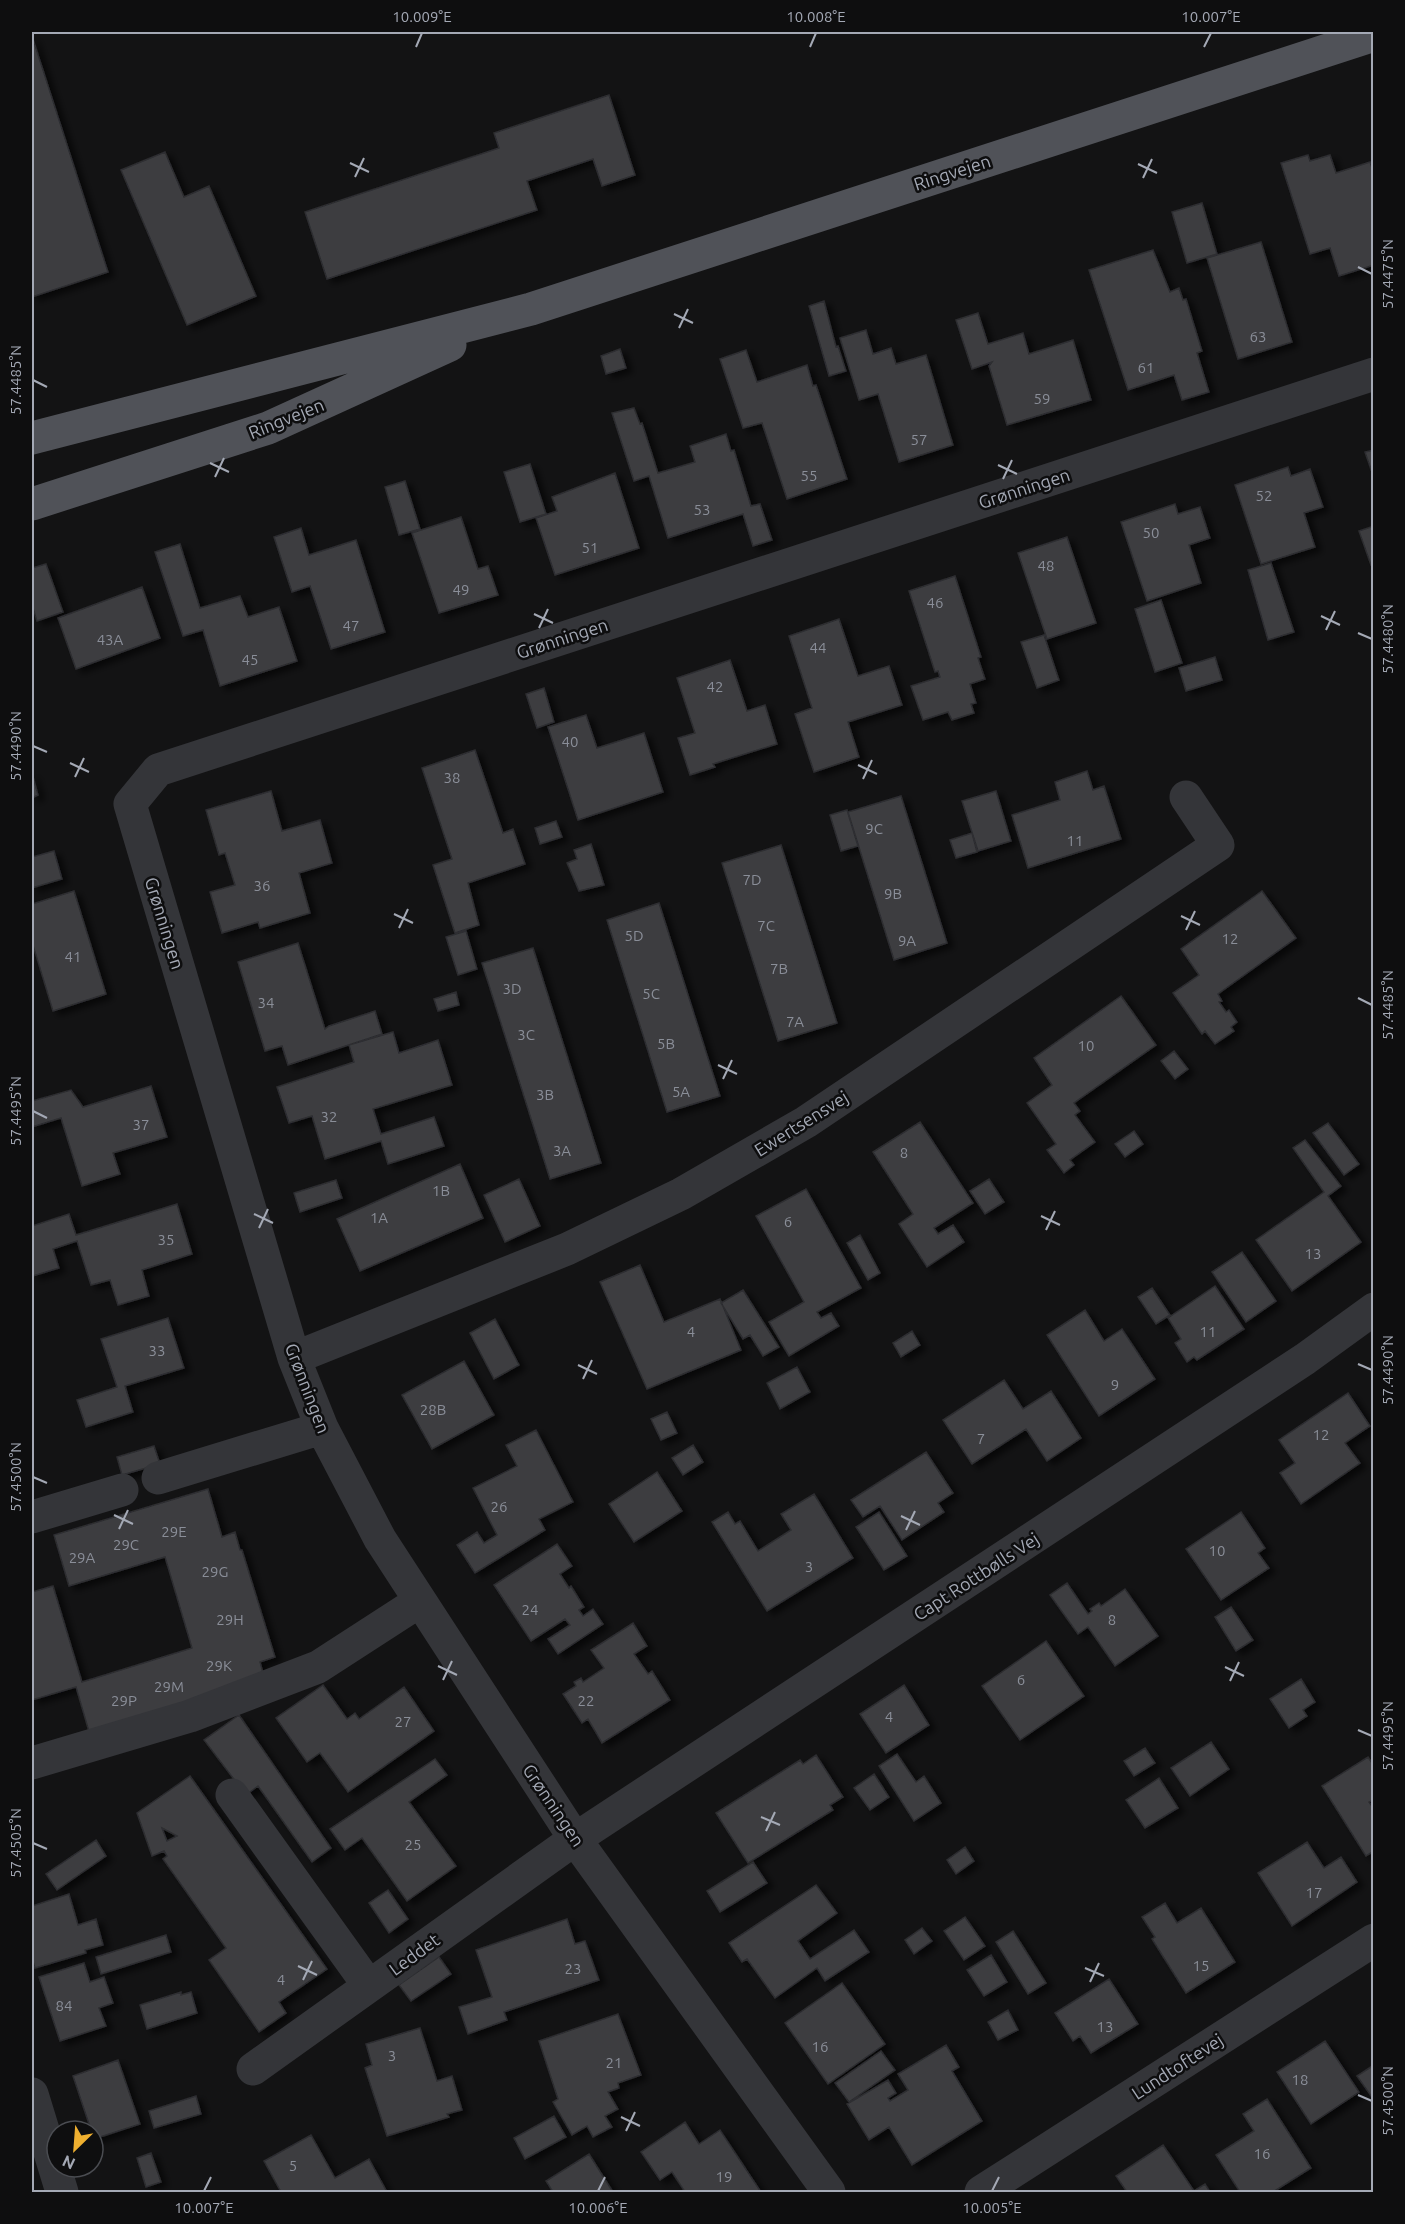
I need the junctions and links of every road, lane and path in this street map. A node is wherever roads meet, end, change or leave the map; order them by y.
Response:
1 (1374, 35) edge
2 (531, 309) junction
3 (1374, 374) edge
4 (32, 438) edge
5 (32, 504) edge
6 (1186, 796) dead end
7 (1374, 1309) edge
8 (294, 1358) junction
9 (322, 1428) junction
10 (158, 1478) dead end
11 (122, 1490) dead end
12 (32, 1517) edge
13 (420, 1601) junction
14 (32, 1763) edge
15 (232, 1795) dead end
16 (575, 1839) junction
17 (1374, 1940) edge
18 (369, 1986) junction
19 (253, 2069) dead end
20 (32, 2094) edge
21 (62, 2193) edge
22 (829, 2193) edge
23 (981, 2193) edge

1 - 2 main road, Ringvejen
2 - 4 main road, Ringvejen
2 - 5 main road, Ringvejen
3 - 8 street, Grønningen
6 - 8 street, Ewertsensvej
7 - 16 street, Capt Rottbølls Vej
8 - 9 street, Grønningen
9 - 10 street
9 - 13 street, Grønningen
11 - 12 street
13 - 14 street
13 - 16 street, Grønningen
15 - 18 street
16 - 18 street, Leddet
16 - 22 street, Grønningen
17 - 23 street, Lundtoftevej
18 - 19 street, Leddet
20 - 21 street

